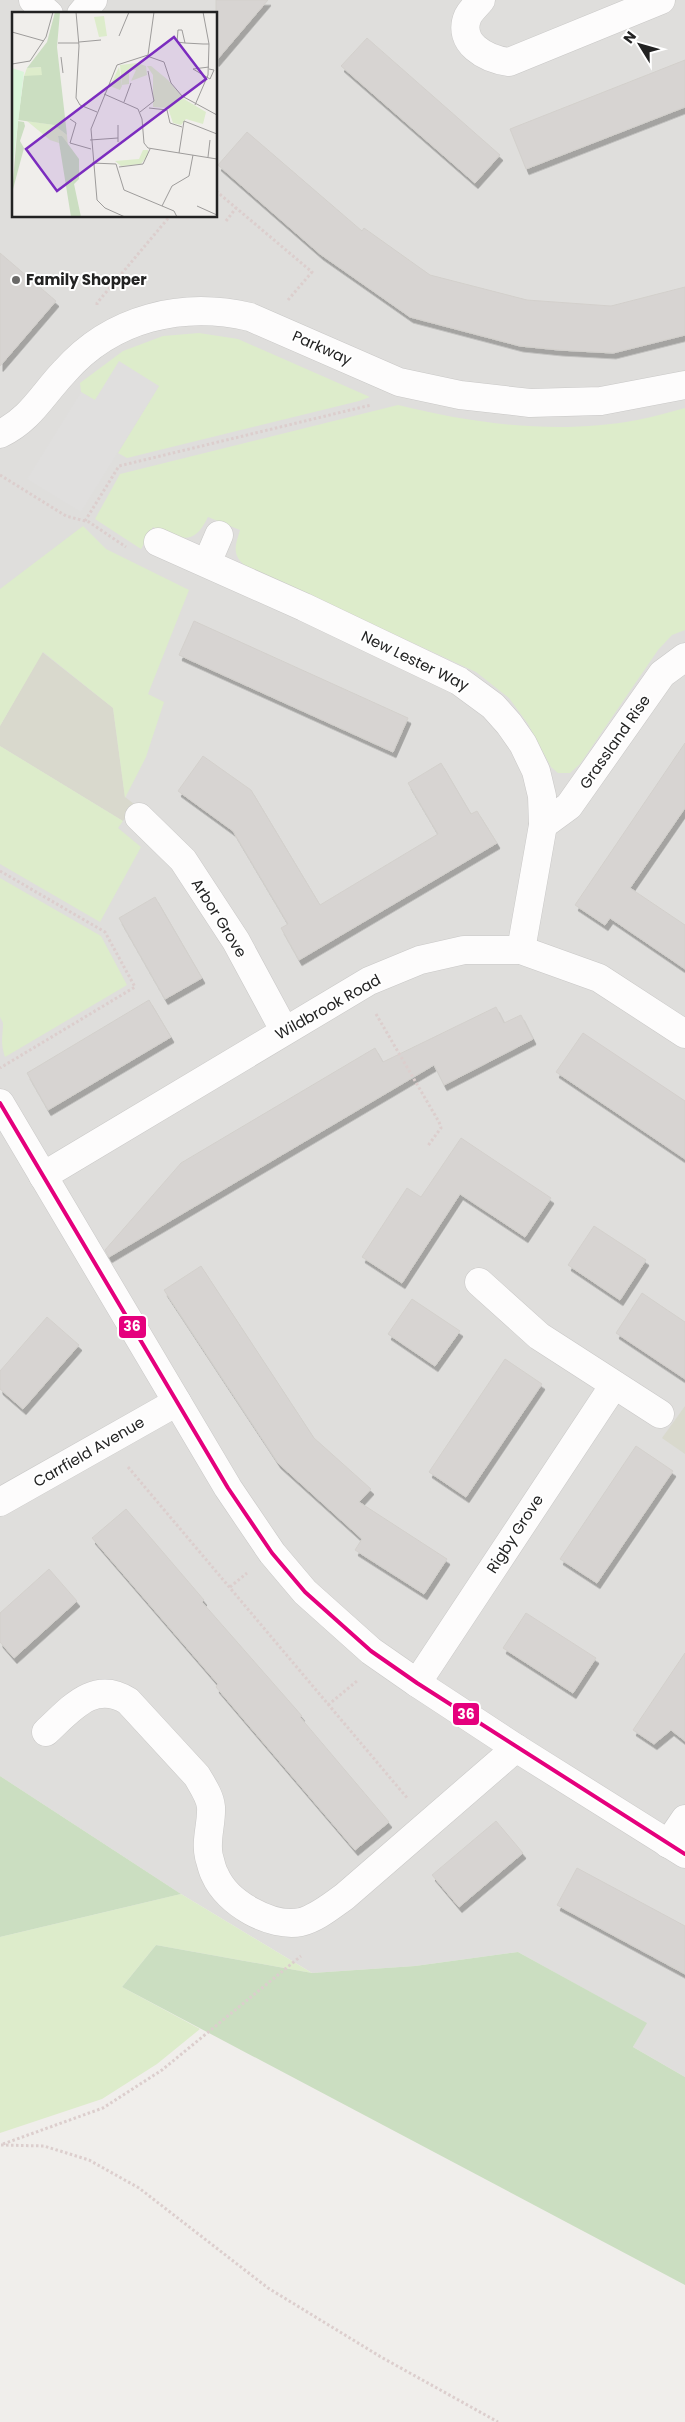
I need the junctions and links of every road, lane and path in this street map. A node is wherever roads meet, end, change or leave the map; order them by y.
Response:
1 (33, 0) edge
2 (93, 0) edge
3 (481, 0) edge
4 (661, 0) edge
5 (46, 12) edge
6 (83, 12) edge
7 (218, 193) edge
8 (236, 208) junction
9 (168, 218) edge
10 (226, 221) dead end
11 (267, 324) junction
12 (109, 333) junction
13 (399, 382) junction
14 (685, 385) edge
15 (0, 434) edge
16 (0, 475) edge
17 (85, 521) junction
18 (219, 534) dead end
19 (158, 542) joint
20 (206, 563) junction
21 (685, 657) edge
22 (139, 817) dead end
23 (543, 825) junction
24 (0, 871) edge
25 (521, 950) junction
26 (360, 986) junction
27 (284, 1030) junction
28 (685, 1034) edge
29 (0, 1068) edge
30 (0, 1103) edge
31 (427, 1147) dead end
32 (43, 1176) junction
33 (479, 1282) dead end
34 (614, 1384) junction
35 (178, 1402) junction
36 (660, 1414) dead end
37 (107, 1442) junction
38 (0, 1502) edge
39 (417, 1683) junction
40 (46, 1732) dead end
41 (516, 1748) junction
42 (685, 1819) edge
43 (429, 1824) junction
44 (677, 1848) edge
45 (320, 1914) junction
46 (1, 2145) edge
47 (498, 2422) edge

1 - 5 street
2 - 6 street
3 - 4 street
7 - 8 path
8 - 10 path
8 - 11 path
9 - 12 path
11 - 12 street, Parkway
11 - 13 street, Parkway
12 - 15 street, Parkway
13 - 14 street, Parkway
13 - 17 path
16 - 17 path
17 - 19 path
18 - 20 street
19 - 20 street, New Lester Way
20 - 23 street, New Lester Way
21 - 23 street, Grassland Rise
22 - 27 street, Arbor Grove
23 - 25 street, New Lester Way
24 - 29 path
25 - 26 street, Wildbrook Road
25 - 28 street, Wildbrook Road
26 - 27 street, Wildbrook Road
26 - 31 path
27 - 32 street, Wildbrook Road
30 - 32 street
32 - 35 street
33 - 34 street
34 - 36 street
34 - 39 street, Rigby Grove
35 - 37 street, Carrfield Avenue
35 - 39 street
37 - 38 street, Carrfield Avenue
37 - 43 path
39 - 41 street
40 - 45 street
41 - 43 street
41 - 44 street
42 - 44 street
43 - 45 street
45 - 46 path
46 - 47 path

